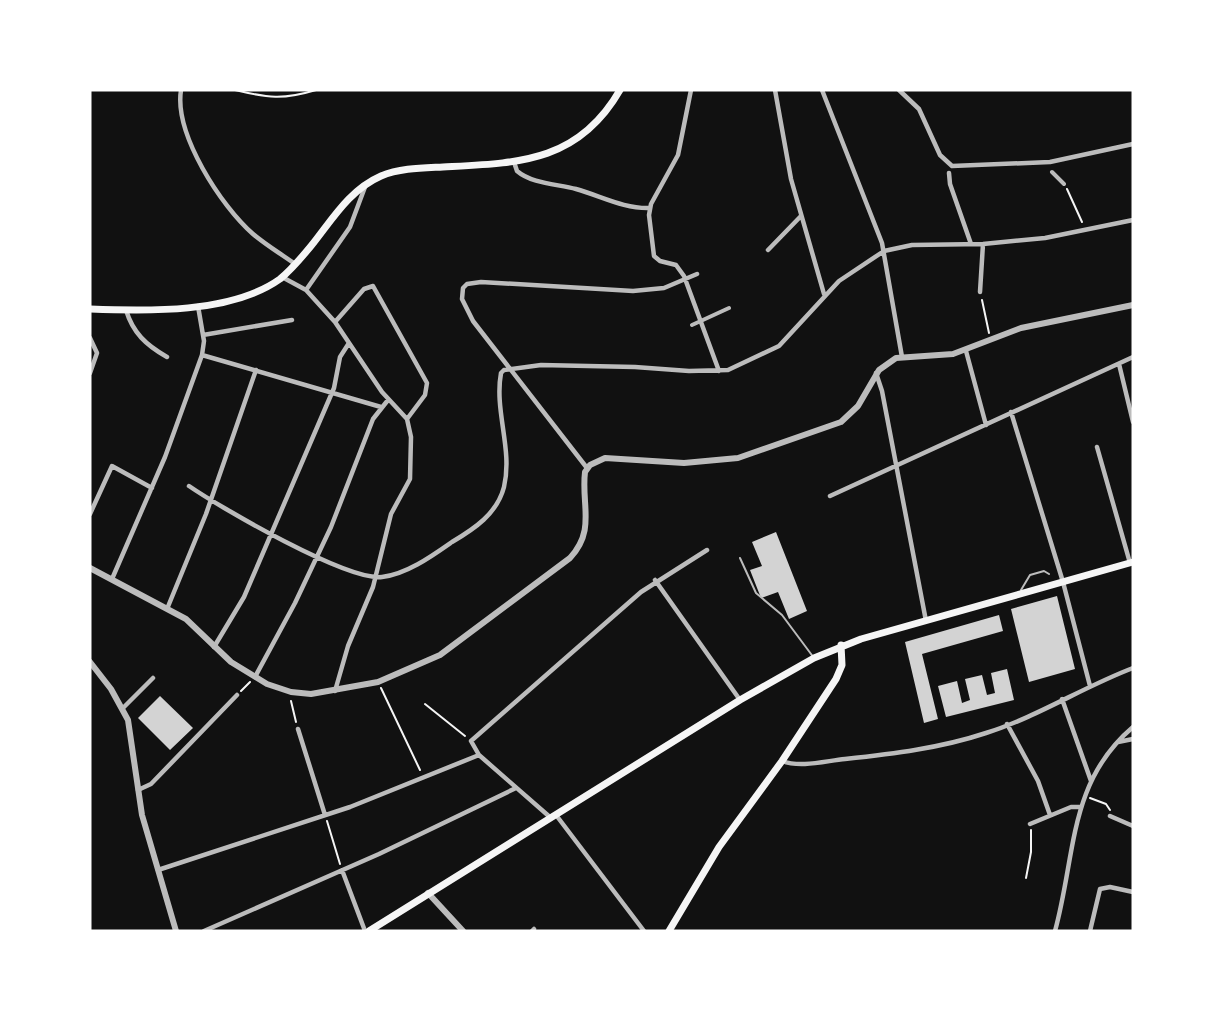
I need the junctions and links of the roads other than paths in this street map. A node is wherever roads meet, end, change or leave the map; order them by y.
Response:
1 (181, 90) edge
2 (620, 90) edge
3 (691, 90) edge
4 (775, 90) edge
5 (822, 90) edge
6 (899, 90) edge
7 (1133, 144) edge
8 (514, 162) junction
9 (1052, 172) dead end
10 (950, 173) dead end
11 (366, 184) junction
12 (1064, 184) road end
13 (650, 208) junction
14 (801, 216) junction
15 (1133, 220) edge
16 (971, 244) junction
17 (982, 244) junction
18 (768, 250) dead end
19 (884, 251) junction
20 (295, 264) junction
21 (697, 274) dead end
22 (282, 277) junction
23 (685, 278) junction
24 (306, 290) junction
25 (980, 292) road end
26 (824, 294) junction
27 (1133, 305) edge
28 (198, 306) junction
29 (729, 308) dead end
30 (90, 309) edge
31 (126, 310) junction
32 (292, 320) dead end
33 (702, 320) junction
34 (334, 321) junction
35 (692, 325) dead end
36 (203, 335) junction
37 (90, 338) edge
38 (349, 343) junction
39 (966, 351) junction
40 (202, 355) junction
41 (167, 357) dead end
42 (902, 357) junction
43 (1133, 357) edge
44 (1119, 364) junction
45 (510, 368) junction
46 (256, 370) junction
47 (719, 371) junction
48 (90, 373) edge
49 (875, 376) junction
50 (331, 393) junction
51 (388, 400) junction
52 (381, 407) junction
53 (1011, 412) junction
54 (407, 419) junction
55 (1133, 422) edge
56 (986, 425) junction
57 (1097, 447) dead end
58 (896, 466) junction
59 (587, 468) junction
60 (189, 486) dead end
61 (152, 488) junction
62 (830, 496) dead end
63 (211, 501) junction
64 (90, 514) edge
65 (271, 533) junction
66 (707, 550) dead end
67 (317, 556) junction
68 (741, 558) dead end
69 (1132, 562) edge
70 (90, 568) edge
71 (1049, 574) dead end
72 (376, 577) junction
73 (112, 579) junction
74 (655, 580) junction
75 (1063, 582) junction
76 (1019, 595) junction
77 (167, 609) junction
78 (926, 621) junction
79 (841, 645) junction
80 (214, 647) junction
81 (814, 658) junction
82 (90, 662) edge
83 (1133, 668) edge
84 (255, 677) junction
85 (153, 678) dead end
86 (1090, 686) junction
87 (335, 691) junction
88 (237, 695) road end
89 (1062, 699) junction
90 (740, 700) junction
91 (123, 708) junction
92 (1007, 724) junction
93 (1133, 727) edge
94 (298, 729) road end
95 (1133, 739) edge
96 (1116, 742) junction
97 (479, 755) junction
98 (782, 761) junction
99 (1091, 780) junction
100 (516, 788) junction
101 (138, 790) junction
102 (1081, 807) junction
103 (325, 815) junction
104 (1050, 815) junction
105 (1110, 816) road end
106 (554, 817) junction
107 (1030, 824) road end
108 (1133, 826) edge
109 (158, 870) junction
110 (342, 870) junction
111 (1133, 892) edge
112 (428, 893) junction
113 (176, 931) edge
114 (204, 931) edge
115 (367, 931) edge
116 (463, 931) edge
117 (644, 931) edge
118 (669, 931) edge
119 (1055, 931) edge
120 (1090, 931) edge

1 - 20 street
2 - 8 main road
3 - 13 street
4 - 14 street
5 - 19 street
6 - 7 street
8 - 11 main road
8 - 13 street
9 - 12 street
10 - 16 street
11 - 20 main road
11 - 24 street
13 - 23 street
14 - 18 street
14 - 26 street
15 - 17 street
16 - 17 street
16 - 19 street
17 - 25 street
19 - 26 street
19 - 42 street
20 - 22 main road
21 - 23 street
22 - 24 street
22 - 28 main road
23 - 33 street
23 - 45 street
24 - 34 street
26 - 47 street
27 - 39 street
28 - 31 main road
28 - 36 street
29 - 33 street
30 - 31 main road
31 - 41 street
32 - 36 street
33 - 35 street
33 - 47 street
34 - 38 street
34 - 54 street
36 - 40 street
37 - 48 street
38 - 50 street
38 - 51 street
39 - 42 street
39 - 56 street
40 - 46 street
40 - 61 street
42 - 49 street
43 - 44 street
44 - 53 street
44 - 55 street
45 - 47 street
45 - 59 street
45 - 72 street
46 - 50 street
46 - 63 street
49 - 58 street
49 - 59 street
50 - 52 street
50 - 65 street
51 - 52 street
51 - 54 street
52 - 67 street
53 - 56 street
53 - 75 street
54 - 72 street
56 - 58 street
57 - 69 street
58 - 62 street
58 - 78 street
59 - 87 street
60 - 63 street
61 - 64 street
61 - 73 street
63 - 65 street
63 - 77 street
65 - 67 street
65 - 80 street
66 - 74 street
67 - 72 street
67 - 84 street
68 - 81 lane
69 - 75 main road
70 - 73 street
71 - 76 lane
72 - 87 street
73 - 77 street
74 - 90 street
74 - 97 street
75 - 76 main road
75 - 86 street
76 - 78 main road
77 - 80 street
78 - 79 main road
79 - 81 main road
79 - 98 main road
80 - 84 street
81 - 90 main road
82 - 91 street
83 - 86 street
84 - 87 street
85 - 91 street
86 - 89 street
88 - 101 street
89 - 92 street
89 - 99 street
90 - 106 main road
91 - 101 street
92 - 98 street
92 - 104 street
93 - 96 street
94 - 103 street
95 - 96 street
96 - 99 street
97 - 100 street
97 - 103 street
98 - 118 main road
99 - 102 street
100 - 106 street
100 - 110 street
101 - 109 street
102 - 104 street
102 - 119 street
103 - 109 street
104 - 107 street
105 - 108 street
106 - 112 main road
106 - 117 street
109 - 113 street
110 - 114 street
110 - 115 street
111 - 120 street
112 - 115 main road
112 - 116 street

